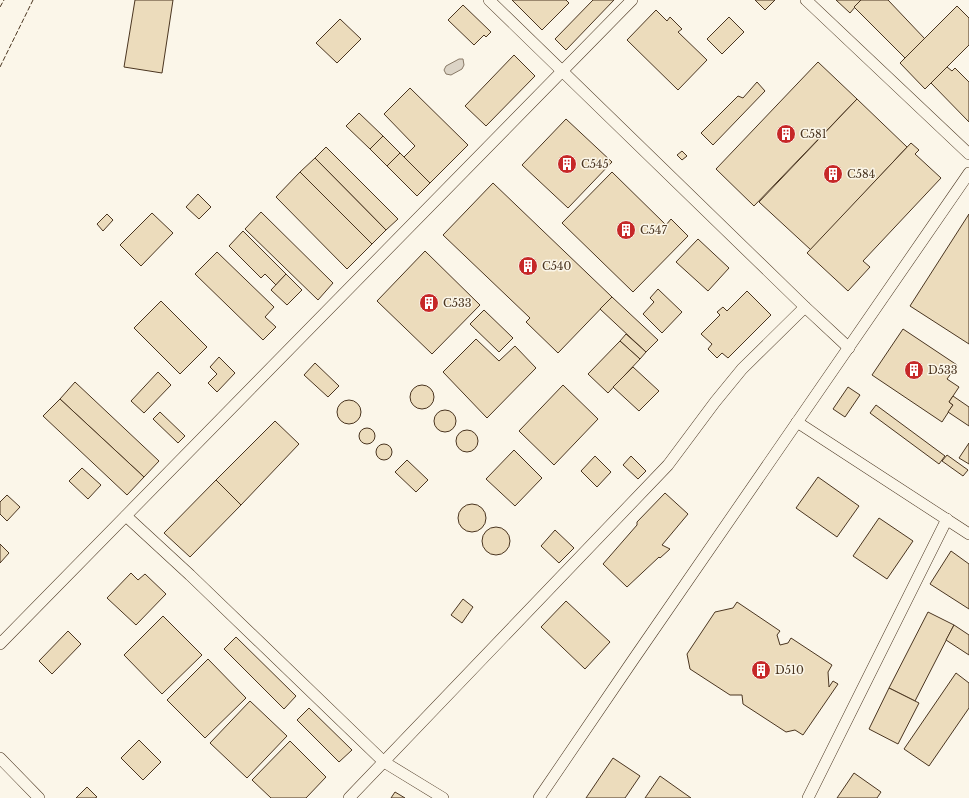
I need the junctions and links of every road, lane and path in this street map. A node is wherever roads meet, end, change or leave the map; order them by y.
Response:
1 (489, 0) edge
2 (632, 0) edge
3 (806, 0) edge
4 (563, 71) junction
5 (969, 154) edge
6 (969, 173) edge
7 (805, 307) junction
8 (849, 348) junction
9 (797, 422) junction
10 (126, 516) junction
11 (947, 520) junction
12 (969, 534) edge
13 (0, 644) edge
14 (0, 758) edge
15 (384, 762) junction
16 (39, 798) edge
17 (349, 798) edge
18 (443, 798) edge
19 (539, 798) edge
20 (808, 798) edge

1 - 4 street
2 - 4 street
3 - 5 street
4 - 7 street
4 - 10 street
6 - 8 street
7 - 8 street
7 - 15 street
8 - 9 street
9 - 11 street
9 - 19 street
10 - 13 street
10 - 15 street
11 - 12 street
11 - 20 street
14 - 16 street
15 - 17 street
15 - 18 street

